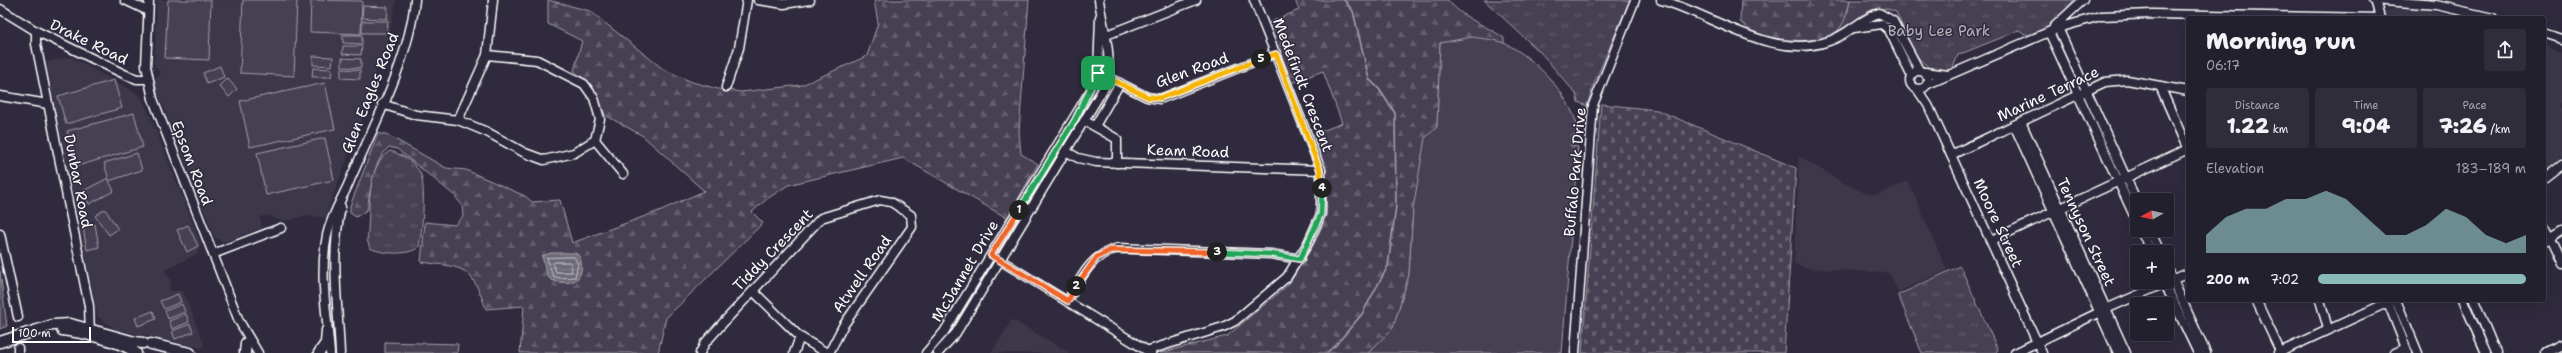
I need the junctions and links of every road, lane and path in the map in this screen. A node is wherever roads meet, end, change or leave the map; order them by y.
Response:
1 (125, 0) edge
2 (149, 0) edge
3 (415, 0) edge
4 (493, 0) edge
5 (747, 0) edge
6 (758, 0) edge
7 (810, 0) edge
8 (1196, 0) edge
9 (1254, 0) edge
10 (1635, 0) edge
11 (1661, 0) edge
12 (2083, 0) edge
13 (2374, 0) edge
14 (2401, 1) junction
15 (1099, 3) edge
16 (0, 10) edge
17 (148, 11) junction
18 (2379, 15) edge
19 (2300, 16) edge
20 (2484, 16) edge
21 (2186, 17) edge
22 (1854, 28) junction
23 (2058, 28) junction
24 (36, 31) junction
25 (2049, 32) junction
26 (2546, 34) edge
27 (1103, 36) junction
28 (2562, 39) edge
29 (1276, 54) junction
30 (487, 55) junction
31 (1922, 71) junction
32 (1098, 73) junction
33 (1911, 75) junction
34 (1949, 75) junction
35 (1107, 77) junction
36 (148, 79) junction
37 (1120, 84) junction
38 (1927, 85) junction
39 (2160, 86) junction
40 (726, 87) dead end
41 (1917, 89) junction
42 (2086, 90) junction
43 (2186, 91) edge
44 (2078, 95) junction
45 (0, 96) edge
46 (48, 104) junction
47 (382, 104) junction
48 (1928, 105) junction
49 (458, 120) junction
50 (1085, 121) junction
51 (2018, 123) junction
52 (1095, 126) junction
53 (595, 140) junction
54 (2186, 145) edge
55 (1058, 147) junction
56 (2186, 151) edge
57 (1066, 152) junction
58 (1951, 155) junction
59 (1117, 163) junction
60 (2562, 165) edge
61 (1320, 170) junction
62 (623, 174) dead end
63 (2546, 177) edge
64 (2122, 179) junction
65 (2131, 193) edge
66 (344, 194) junction
67 (2130, 202) edge
68 (2057, 210) junction
69 (909, 213) joint
70 (281, 228) dead end
71 (2562, 230) edge
72 (0, 234) edge
73 (1992, 240) junction
74 (2547, 240) edge
75 (213, 254) junction
76 (991, 255) junction
77 (1300, 259) junction
78 (1000, 260) junction
79 (2562, 264) edge
80 (2186, 274) edge
81 (2174, 280) edge
82 (2174, 282) edge
83 (2150, 289) edge
84 (2167, 289) edge
85 (753, 291) junction
86 (1068, 301) junction
87 (2257, 302) edge
88 (2321, 302) edge
89 (2388, 302) edge
90 (2390, 302) edge
91 (2391, 302) edge
92 (2464, 302) edge
93 (2475, 302) edge
94 (2103, 310) junction
95 (18, 317) dead end
96 (2328, 329) junction
97 (243, 330) junction
98 (327, 330) junction
99 (91, 332) junction
100 (800, 338) junction
101 (0, 342) edge
102 (2037, 342) junction
103 (150, 346) edge
104 (2562, 346) edge
105 (247, 350) edge
106 (2407, 350) edge
107 (1150, 352) edge
108 (137, 353) edge
109 (190, 353) edge
110 (258, 353) edge
111 (319, 353) edge
112 (330, 353) edge
113 (340, 353) edge
114 (700, 353) edge
115 (794, 353) edge
116 (828, 353) edge
117 (926, 353) edge
118 (938, 353) edge
119 (1575, 353) edge
120 (2015, 353) edge
121 (2042, 353) edge
122 (2118, 353) edge
123 (2126, 353) edge
124 (2198, 353) edge
125 (2206, 353) edge
126 (2280, 353) edge
127 (2394, 353) edge
128 (2418, 353) edge
129 (2486, 353) edge
130 (2496, 353) edge
131 (2546, 353) edge

1 - 17 street
2 - 17 street, Epsom Road
3 - 47 street, Glen Eagles Road
4 - 30 street
5 - 40 street
6 - 7 street
8 - 27 street
9 - 29 street, Medefindt Crescent
10 - 119 street, Buffalo Park Drive
11 - 22 street
12 - 25 street
13 - 14 street
13 - 18 street
14 - 18 street
14 - 20 street
15 - 27 street, McJannet Drive
16 - 24 street, Drake Road
17 - 36 street, Epsom Road
18 - 19 street
21 - 23 street
22 - 31 street
22 - 33 street
23 - 25 street
23 - 42 street
24 - 36 street, Drake Road
24 - 46 street, Dunbar Road
25 - 34 street
25 - 44 street
26 - 28 street
27 - 32 street, McJannet Drive
27 - 35 street, McJannet Drive
29 - 37 street, Glen Road
29 - 61 street, Medefindt Crescent
30 - 49 street
30 - 53 street
31 - 33 street
31 - 34 street
31 - 38 street
32 - 35 street, Glen Road
32 - 55 street, McJannet Drive
33 - 41 street
34 - 38 street
35 - 37 street, Glen Road
35 - 50 street, McJannet Drive
36 - 75 street, Epsom Road
37 - 52 street
38 - 41 street
38 - 48 street, Moore Street
39 - 42 street, Marine Terrace
39 - 43 street, Marine Terrace
39 - 54 street
41 - 48 street, Moore Street
42 - 44 street, Marine Terrace
42 - 64 street
44 - 51 street, Marine Terrace
44 - 64 street
45 - 46 street
46 - 99 street, Dunbar Road
47 - 49 street
47 - 66 street, Glen Eagles Road
48 - 58 street, Moore Street
49 - 53 street
50 - 52 street
50 - 57 street, McJannet Drive
51 - 58 street, Marine Terrace
51 - 68 street, Tennyson Street
52 - 59 street
53 - 62 street
55 - 57 street, Keam Road
55 - 76 street, McJannet Drive
56 - 64 street
57 - 59 street, Keam Road
57 - 78 street, McJannet Drive
58 - 73 street, Moore Street
59 - 61 street, Keam Road
60 - 63 street
61 - 77 street, Medefindt Crescent
64 - 65 street
64 - 67 street
64 - 68 street
66 - 98 street, Glen Eagles Road
66 - 113 street, Glen Eagles Road
68 - 73 street
68 - 94 street, Tennyson Street
69 - 85 street, Tiddy Crescent
69 - 116 street, Atwell Road
70 - 75 street
71 - 74 street
72 - 95 street
73 - 102 street, Moore Street
74 - 79 street
75 - 97 street, Epsom Road
76 - 78 street
76 - 117 street, McJannet Drive
77 - 86 street
77 - 107 street, Medefindt Crescent
78 - 86 street
78 - 118 street, McJannet Drive
80 - 81 street
82 - 125 street
83 - 94 street
84 - 124 street
85 - 100 street
85 - 114 street, Tiddy Crescent
86 - 107 street
87 - 126 street
88 - 96 street
89 - 96 street
90 - 106 street
91 - 128 street
92 - 129 street
93 - 130 street
94 - 102 street
94 - 122 street, Tennyson Street
94 - 123 street, Tennyson Street
96 - 126 street
97 - 105 street, Epsom Road
97 - 110 street, Epsom Road
98 - 111 main road
98 - 112 street, Glen Eagles Road
99 - 101 main road
99 - 103 main road
99 - 108 main road
100 - 115 street
100 - 116 street
102 - 120 street
102 - 121 street, Moore Street
103 - 108 main road
103 - 109 main road
104 - 131 street
106 - 127 street

